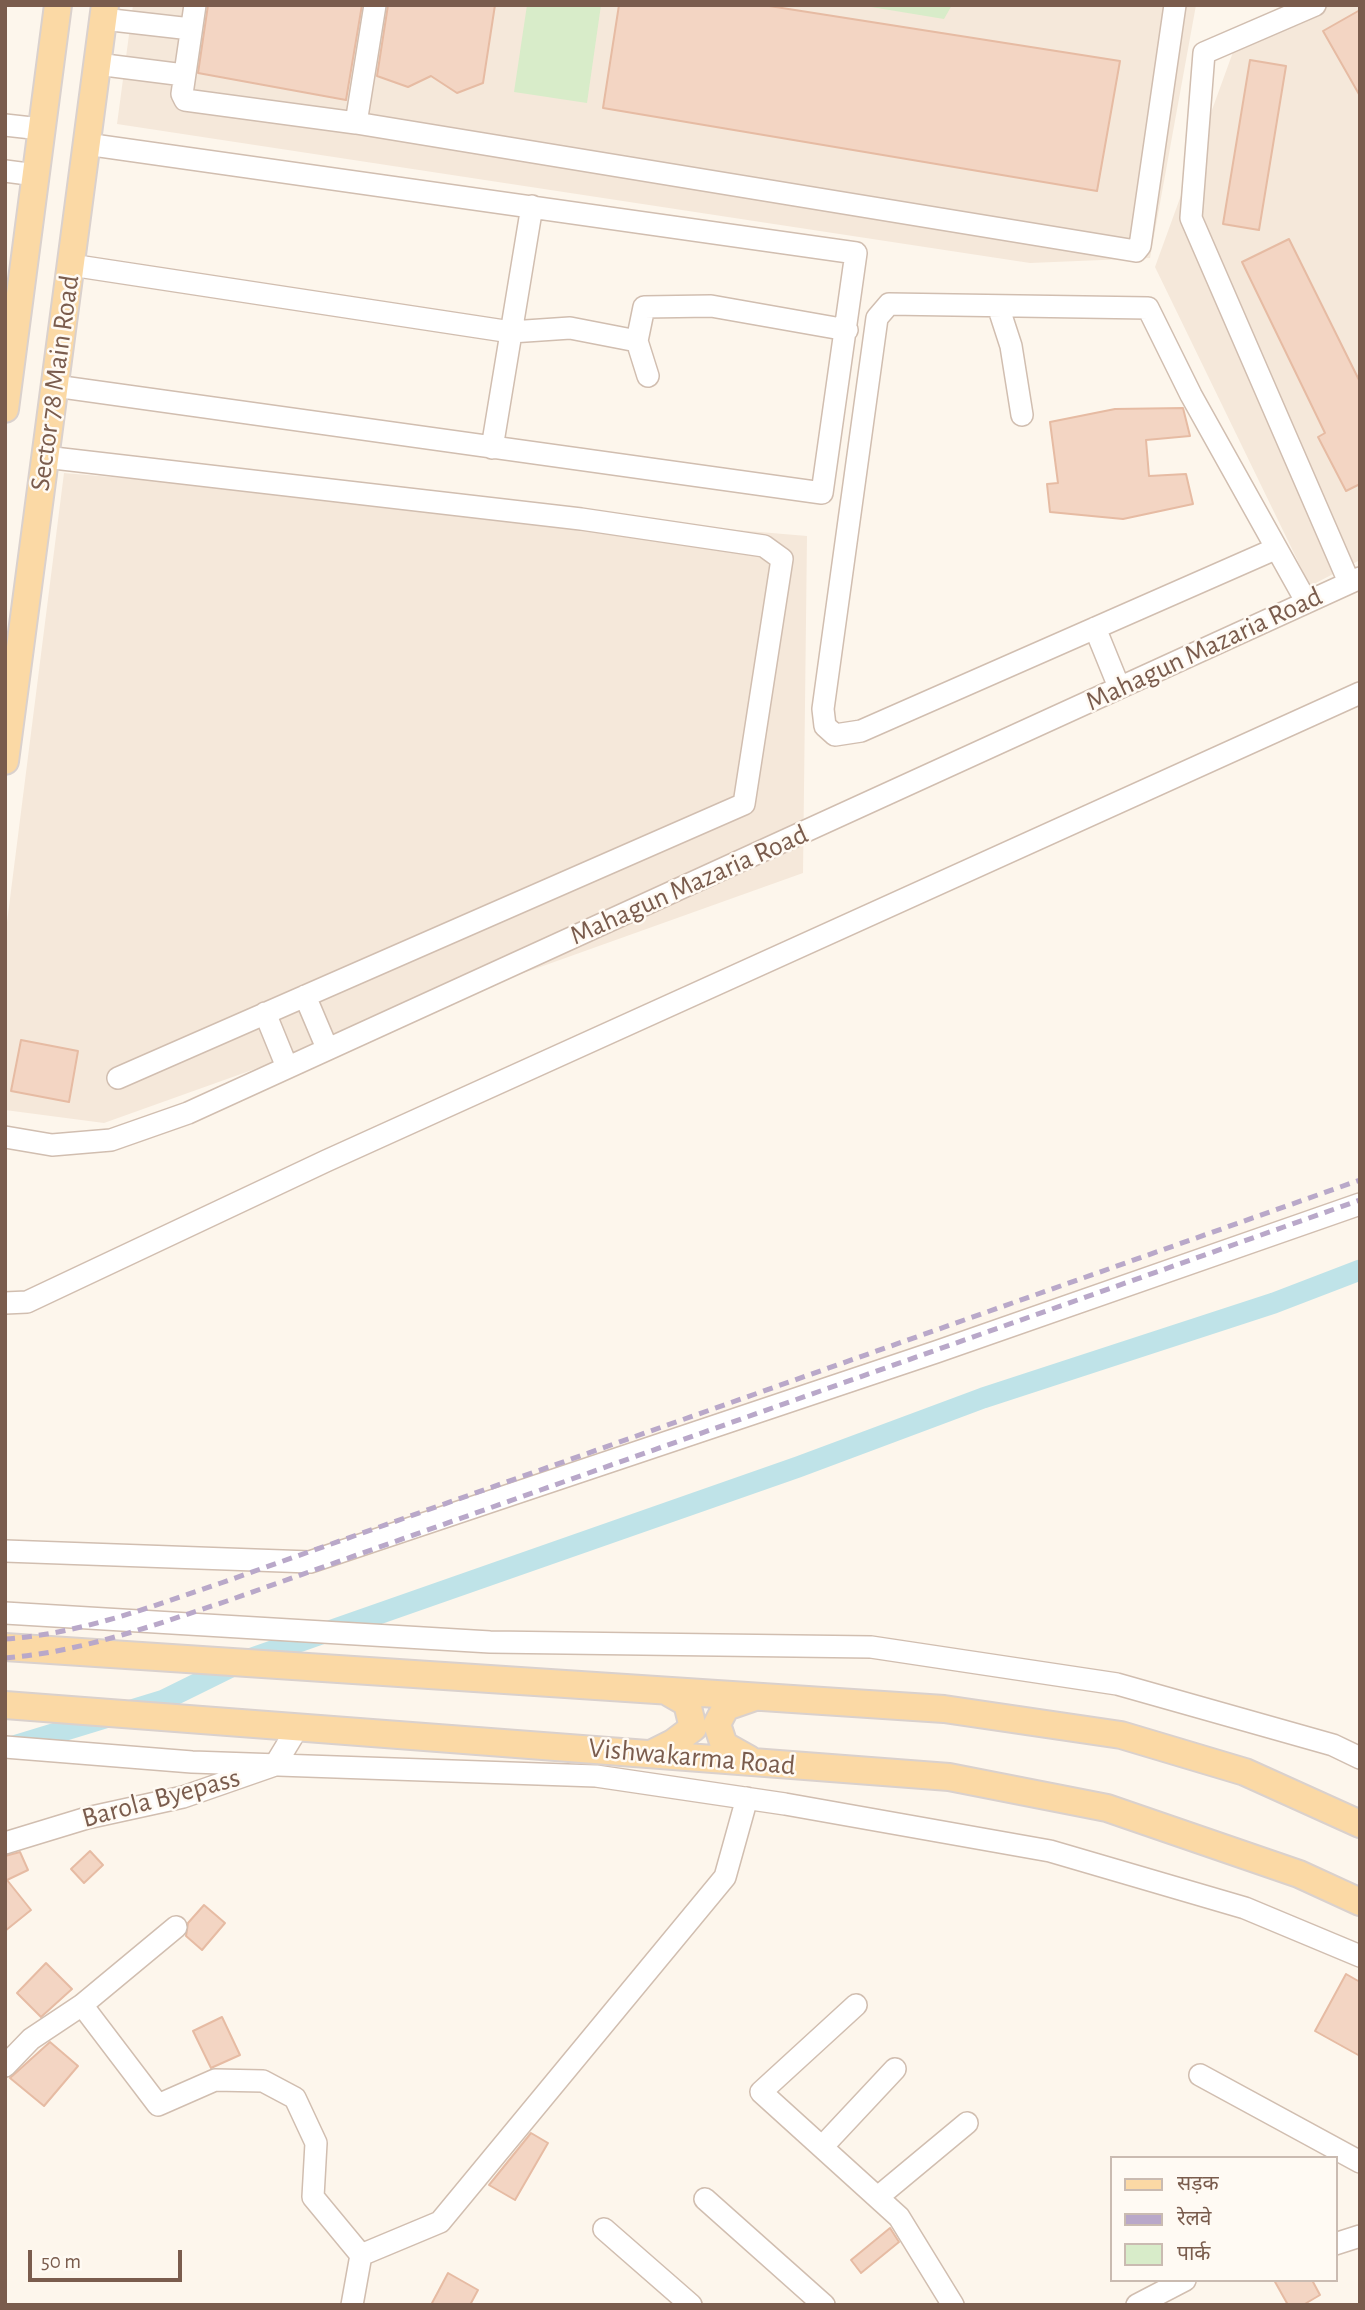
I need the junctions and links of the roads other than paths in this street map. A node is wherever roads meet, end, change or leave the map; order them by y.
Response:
1 (58, 5) edge
2 (195, 5) edge
3 (375, 5) edge
4 (1175, 5) edge
5 (1315, 5) edge
6 (104, 12) edge
7 (191, 29) junction
8 (97, 65) junction
9 (184, 75) junction
10 (356, 123) junction
11 (5, 125) edge
12 (41, 129) junction
13 (86, 144) junction
14 (5, 172) edge
15 (36, 175) junction
16 (532, 206) junction
17 (71, 265) junction
18 (998, 306) junction
19 (847, 330) junction
20 (511, 332) junction
21 (637, 341) junction
22 (648, 376) dead end
23 (55, 386) junction
24 (5, 409) edge
25 (1022, 415) dead end
26 (492, 448) junction
27 (45, 457) junction
28 (1275, 550) junction
29 (1354, 580) edge
30 (1306, 601) junction
31 (1095, 628) junction
32 (1119, 688) junction
33 (1360, 693) edge
34 (5, 761) edge
35 (305, 996) junction
36 (265, 1013) junction
37 (327, 1048) junction
38 (288, 1067) junction
39 (118, 1078) dead end
40 (5, 1138) edge
41 (1360, 1204) edge
42 (5, 1303) edge
43 (5, 1551) edge
44 (5, 1613) edge
45 (5, 1647) edge
46 (666, 1691) junction
47 (757, 1697) junction
48 (5, 1705) edge
49 (298, 1727) junction
50 (5, 1747) edge
51 (650, 1754) junction
52 (1360, 1758) edge
53 (753, 1761) junction
54 (275, 1765) junction
55 (747, 1798) junction
56 (1360, 1824) edge
57 (5, 1843) edge
58 (1360, 1902) edge
59 (176, 1927) dead end
60 (1360, 1956) edge
61 (82, 2005) junction
62 (856, 2005) dead end
63 (5, 2066) edge
64 (895, 2069) dead end
65 (1200, 2075) dead end
66 (967, 2123) dead end
67 (822, 2147) junction
68 (1360, 2162) edge
69 (878, 2197) junction
70 (705, 2199) dead end
71 (604, 2229) dead end
72 (1360, 2236) edge
73 (1337, 2243) edge
74 (361, 2255) junction
75 (1181, 2282) edge
76 (352, 2305) edge
77 (691, 2305) edge
78 (824, 2305) edge
79 (953, 2305) edge
80 (1137, 2305) edge

1 - 12 main road, Sector 78 Main Road
2 - 7 street
3 - 10 street
4 - 10 street
5 - 29 street
6 - 7 street
6 - 8 main road, Sector 78 Main Road
7 - 9 street
8 - 9 street
8 - 13 main road, Sector 78 Main Road
9 - 10 street
11 - 12 street
12 - 15 main road, Sector 78 Main Road
13 - 16 street
13 - 17 main road, Sector 78 Main Road
14 - 15 street
15 - 24 main road, Sector 78 Main Road
16 - 19 street
16 - 20 street
17 - 20 street
17 - 23 main road, Sector 78 Main Road
18 - 25 street
18 - 28 street
18 - 31 street
19 - 21 street
19 - 26 street
20 - 21 street
20 - 26 street
21 - 22 street
23 - 26 street
23 - 27 main road, Sector 78 Main Road
27 - 34 main road, Sector 78 Main Road
27 - 35 street
28 - 30 street
28 - 31 street
29 - 30 street, Mahagun Mazaria Road
30 - 32 street, Mahagun Mazaria Road
31 - 32 street
32 - 37 street, Mahagun Mazaria Road
33 - 42 street
35 - 36 street
35 - 37 street
36 - 38 street
36 - 39 street
37 - 38 street, Mahagun Mazaria Road
38 - 40 street, Mahagun Mazaria Road
41 - 43 street
44 - 52 street
45 - 46 main road
46 - 47 main road
46 - 51 main road
47 - 53 main road
47 - 56 main road
48 - 49 main road, Vishwakarma Road
49 - 51 main road, Vishwakarma Road
49 - 54 street, Barola Byepass
50 - 54 street
51 - 53 main road, Vishwakarma Road
53 - 58 main road, Vishwakarma Road
54 - 55 street
54 - 57 street, Barola Byepass
55 - 60 street
55 - 74 street
59 - 61 street
61 - 63 street
61 - 74 street
62 - 67 street
64 - 67 street
65 - 68 street
66 - 69 street
67 - 69 street
69 - 79 street
70 - 78 street
71 - 77 street
72 - 73 street
74 - 76 street
75 - 80 street

